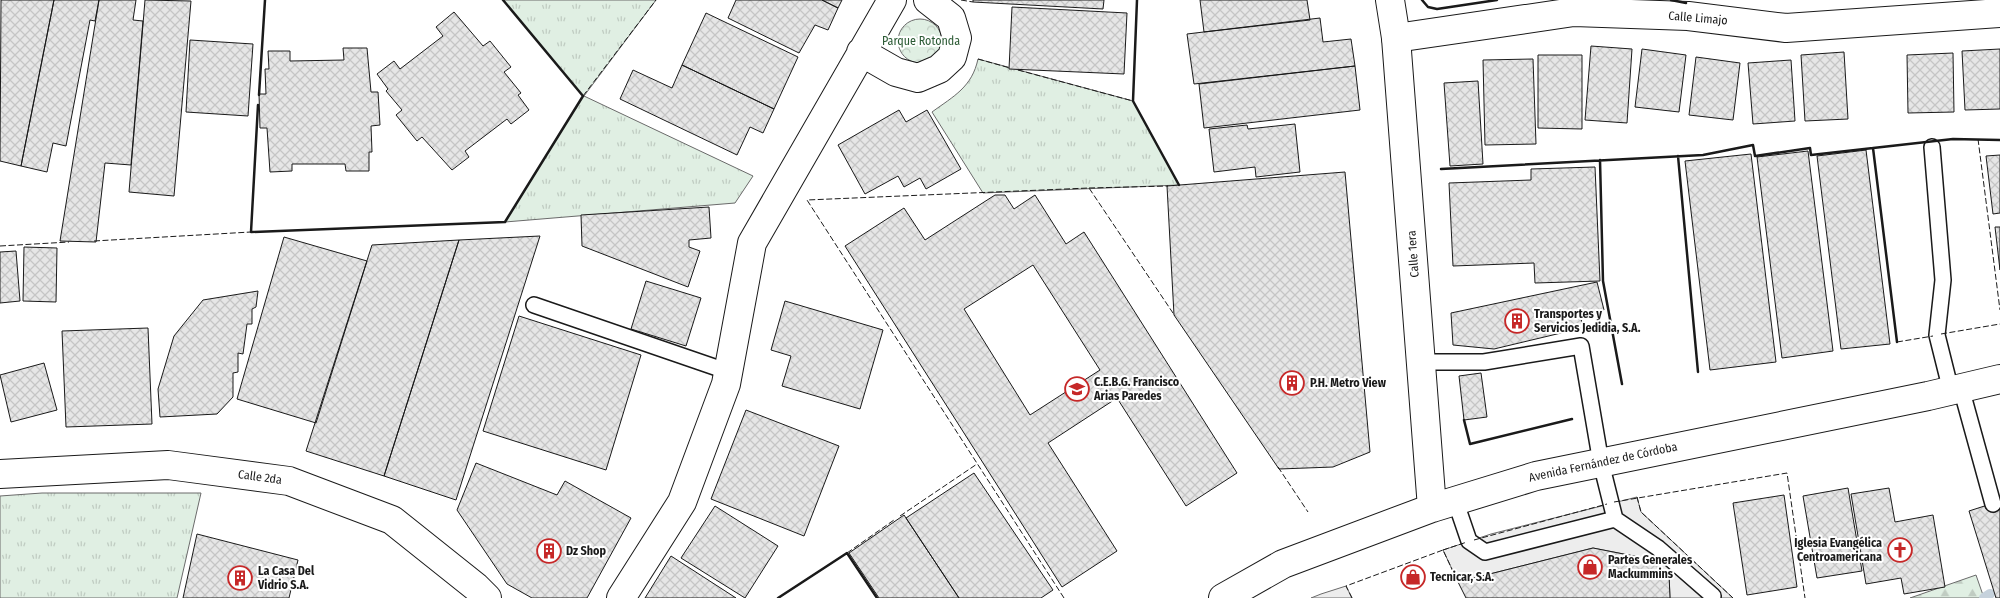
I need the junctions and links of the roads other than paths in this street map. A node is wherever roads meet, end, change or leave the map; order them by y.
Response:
1 (892, 0) edge
2 (928, 0) edge
3 (1390, 0) edge
4 (2000, 13) edge
5 (1396, 38) junction
6 (861, 52) junction
7 (1932, 147) dead end
8 (534, 305) dead end
9 (1421, 362) junction
10 (729, 372) junction
11 (2000, 379) edge
12 (1956, 390) junction
13 (1601, 463) junction
14 (0, 474) edge
15 (1443, 504) junction
16 (1993, 504) dead end
17 (1615, 519) junction
18 (1714, 596) dead end
19 (487, 598) edge
20 (621, 598) edge
21 (1223, 598) edge

1 - 6 street
2 - 6 street
3 - 5 street, Calle 1era
4 - 5 street, Calle Limajo
5 - 9 street, Calle 1era
6 - 10 street
7 - 12 lane
8 - 10 lane
9 - 13 lane
9 - 15 street, Calle 1era
10 - 20 street
11 - 12 street, Avenida Fernández de Córdoba
12 - 13 street, Avenida Fernández de Córdoba
12 - 16 lane
13 - 15 street, Avenida Fernández de Córdoba
13 - 17 lane
14 - 19 street, Calle 2da
15 - 17 lane
15 - 21 street, Avenida Fernández de Córdoba
17 - 18 lane

